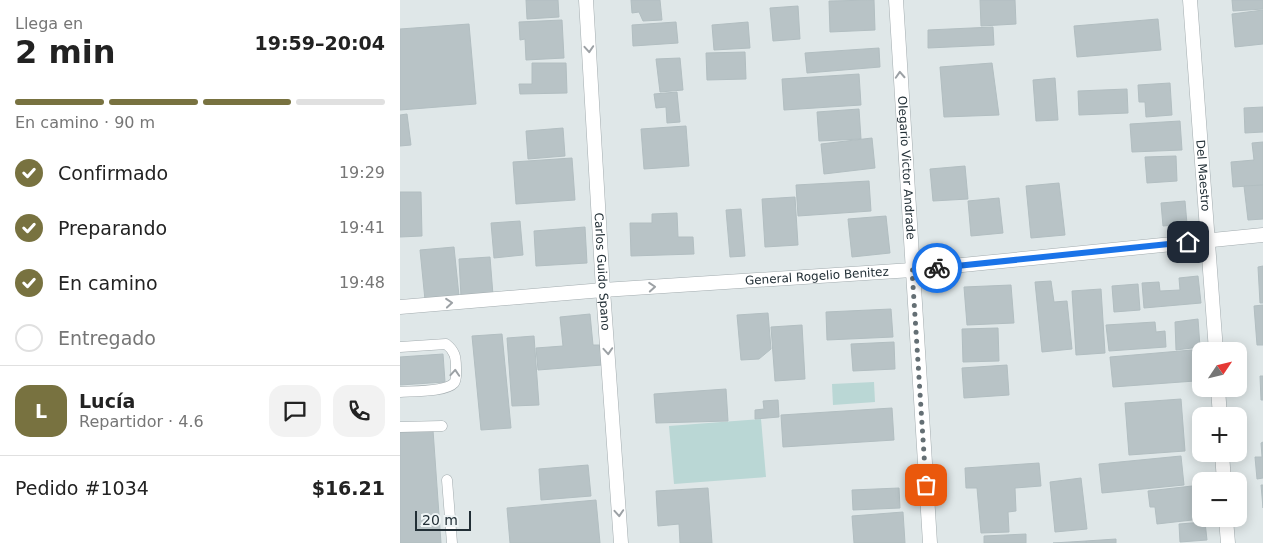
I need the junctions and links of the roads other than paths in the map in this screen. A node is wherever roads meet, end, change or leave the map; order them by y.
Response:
1 (586, 0) edge
2 (896, 0) edge
3 (1190, 0) edge
4 (1263, 235) edge
5 (1208, 240) junction
6 (912, 270) junction
7 (603, 290) junction
8 (400, 307) edge
9 (1215, 342) edge
10 (400, 347) edge
11 (400, 392) edge
12 (442, 426) dead end
13 (400, 427) edge
14 (447, 480) dead end
15 (1227, 527) edge
16 (452, 543) edge
17 (622, 543) edge
18 (930, 543) edge
19 (1228, 543) edge

1 -> 7 street, Carlos Guido Spano
6 -> 2 street, Olegario Victor Andrade
3 - 5 street, Del Maestro
4 - 5 street, General Rogelio Benitez
5 - 6 street, General Rogelio Benitez
5 - 9 street, Del Maestro
7 -> 6 street, General Rogelio Benitez
6 - 18 street, Olegario Victor Andrade
8 -> 7 street, General Rogelio Benitez
7 -> 17 street, Carlos Guido Spano
11 -> 10 lane
12 - 13 lane
14 - 16 lane
15 - 19 street

